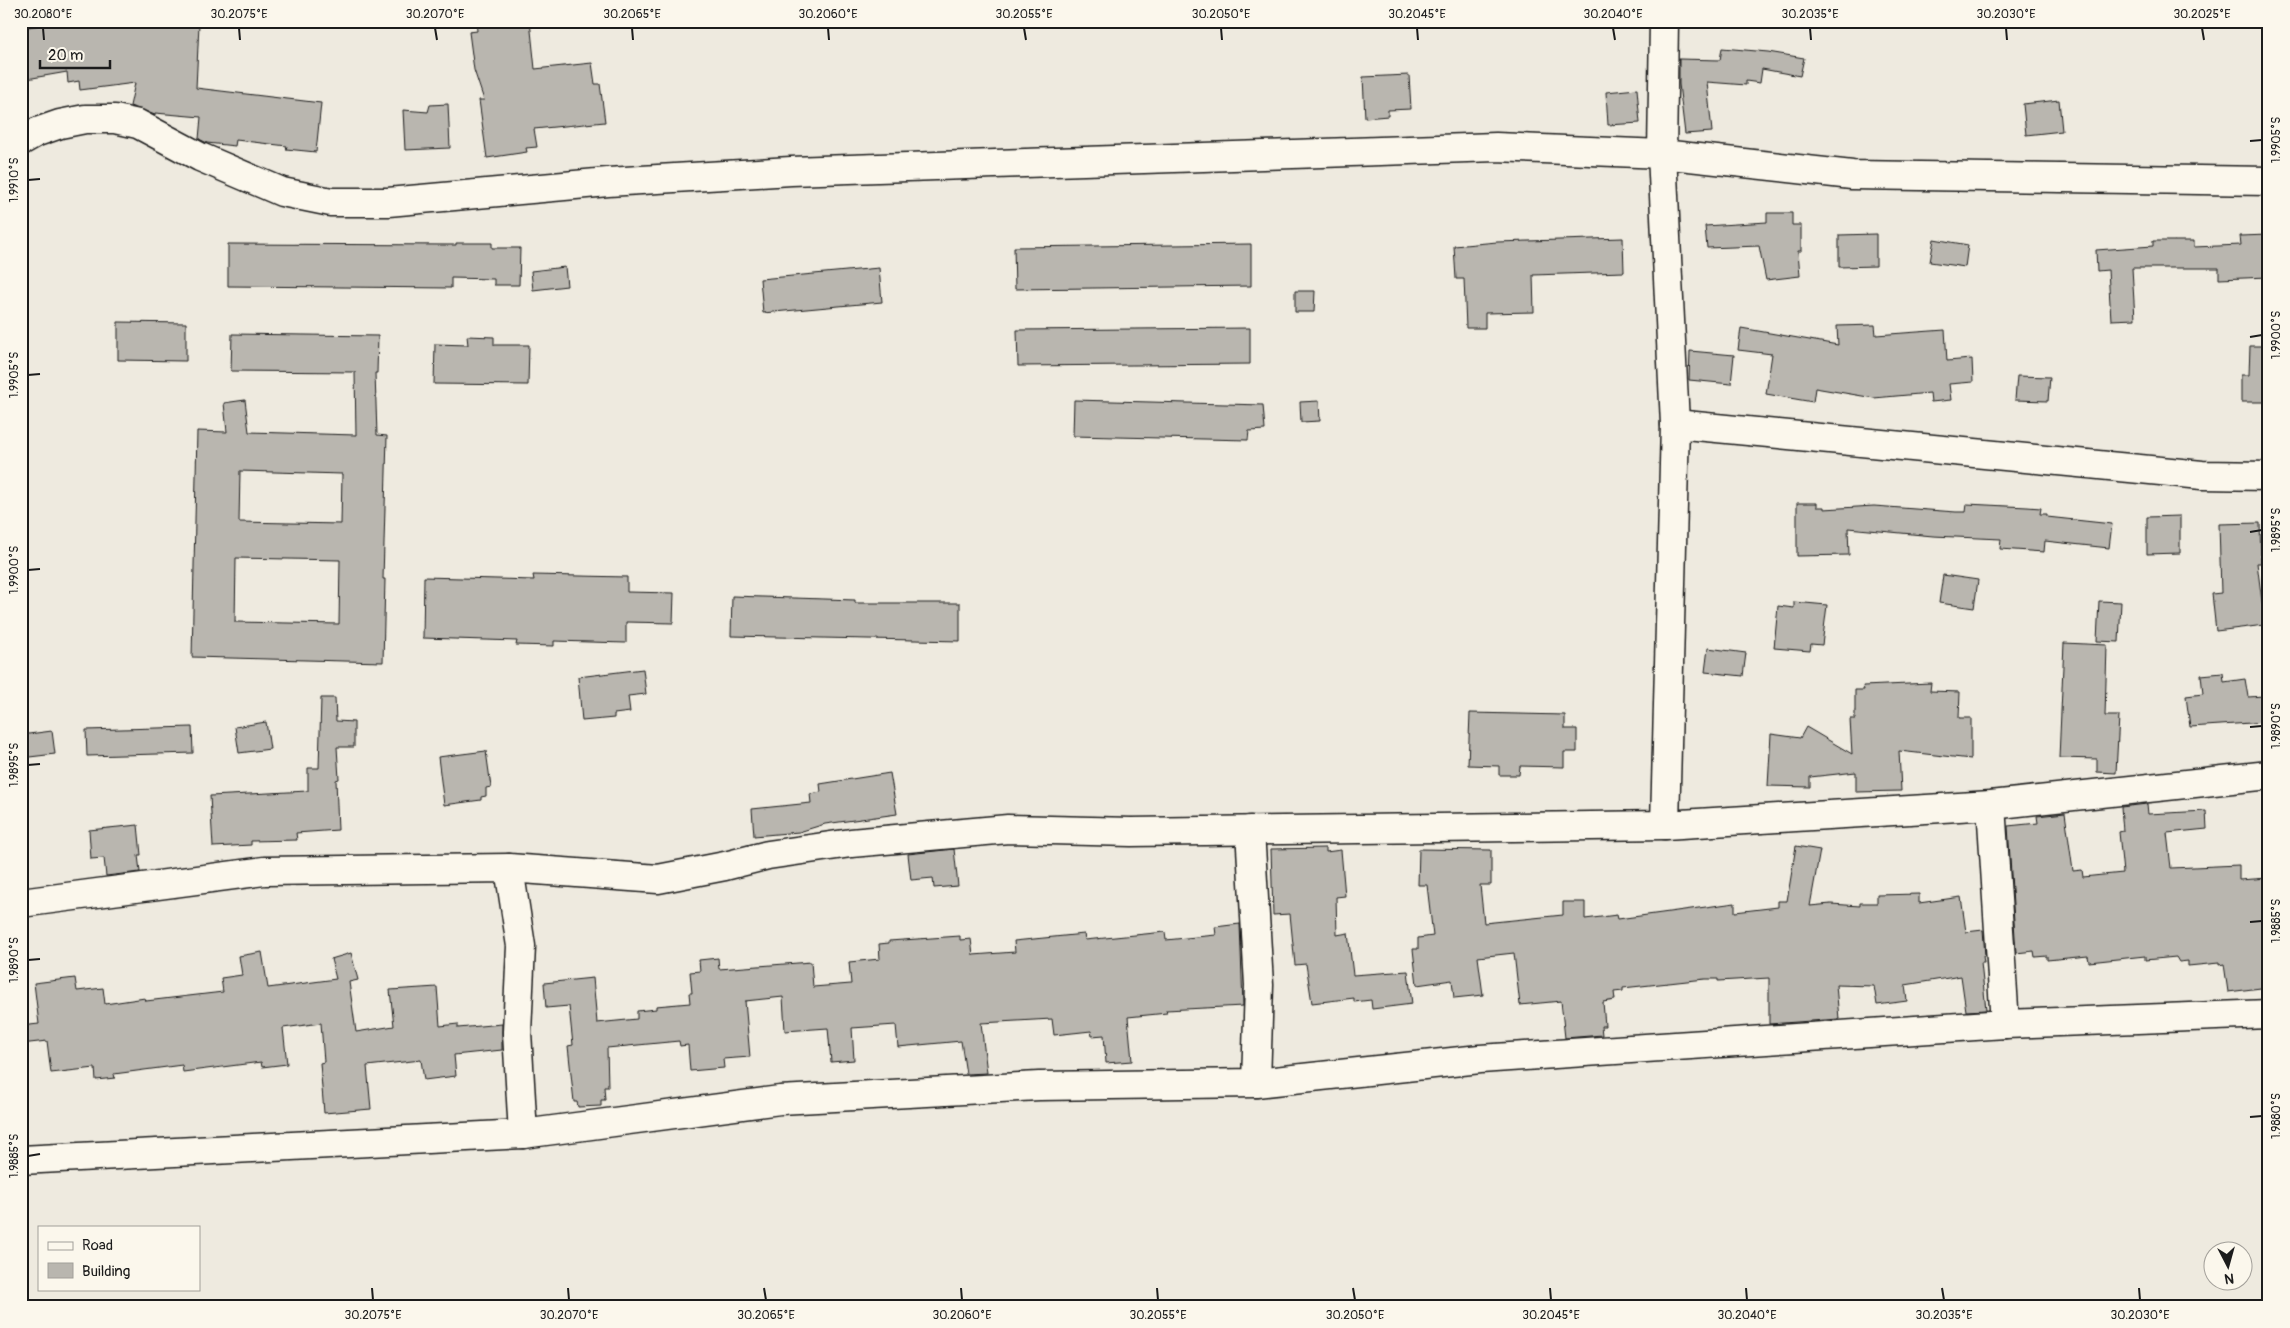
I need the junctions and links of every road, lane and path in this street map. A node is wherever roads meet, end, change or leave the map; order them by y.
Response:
1 (1664, 21) edge
2 (21, 141) edge
3 (1662, 154) junction
4 (2269, 182) edge
5 (1675, 424) junction
6 (2269, 476) edge
7 (2269, 774) edge
8 (1991, 805) junction
9 (1665, 825) junction
10 (1250, 830) junction
11 (509, 868) junction
12 (21, 904) edge
13 (2269, 1014) edge
14 (2005, 1024) junction
15 (1256, 1083) junction
16 (523, 1134) junction
17 (21, 1160) edge

1 - 3 street
2 - 3 street
3 - 4 street
3 - 5 street
5 - 6 street
5 - 9 street
7 - 8 street
8 - 9 street
8 - 14 street
9 - 10 street
10 - 11 street
10 - 15 street
11 - 12 street
11 - 16 street
13 - 14 street
14 - 15 street
15 - 16 street
16 - 17 street

